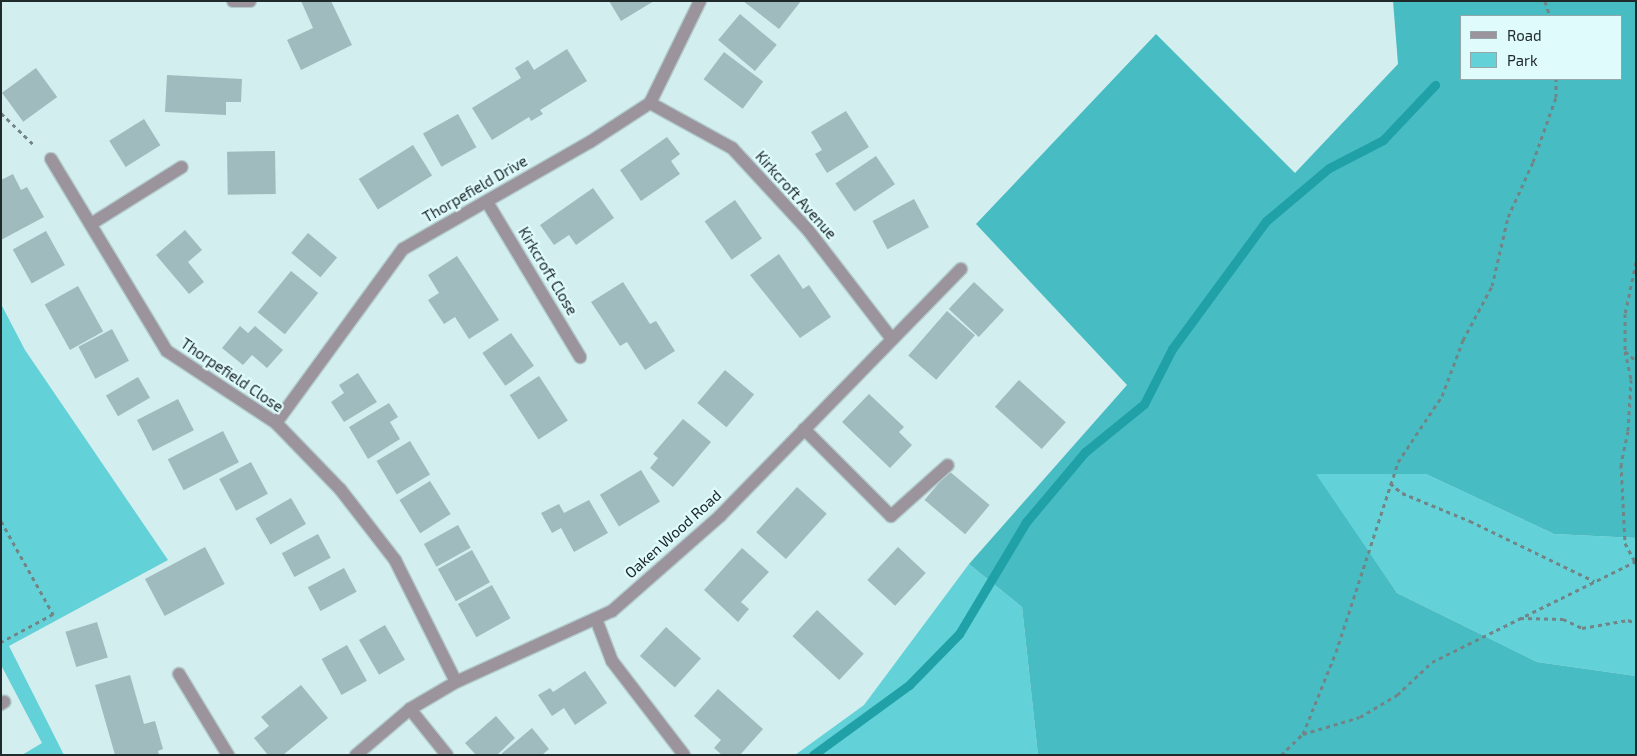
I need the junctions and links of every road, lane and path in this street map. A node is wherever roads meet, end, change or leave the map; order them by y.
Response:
1 (234, 1) edge
2 (250, 1) edge
3 (700, 1) edge
4 (1545, 1) edge
5 (1550, 15) edge
6 (1556, 80) edge
7 (650, 103) junction
8 (1, 113) edge
9 (51, 159) joint
10 (182, 167) dead end
11 (487, 202) junction
12 (91, 224) junction
13 (1636, 262) edge
14 (961, 269) dead end
15 (892, 339) junction
16 (1624, 350) junction
17 (580, 358) dead end
18 (1636, 362) edge
19 (276, 424) junction
20 (804, 429) junction
21 (948, 465) dead end
22 (1390, 482) junction
23 (1, 521) edge
24 (1636, 562) edge
25 (1594, 581) junction
26 (1519, 618) junction
27 (596, 619) junction
28 (1636, 623) edge
29 (1, 642) edge
30 (179, 674) dead end
31 (456, 682) junction
32 (410, 709) junction
33 (1303, 734) junction
34 (228, 755) edge
35 (356, 755) edge
36 (447, 755) edge
37 (684, 755) edge
38 (1281, 755) edge

1 - 2 street
3 - 7 street
4 - 5 path
6 - 22 path
7 - 11 street, Thorpefield Drive
7 - 15 street, Kirkcroft Avenue
8 - 9 path
9 - 12 street, Thorpefield Close
10 - 12 street
11 - 17 street, Kirkcroft Close
11 - 19 street, Thorpefield Drive
12 - 19 street, Thorpefield Close
13 - 16 path
14 - 15 street, Oaken Wood Road
15 - 20 street, Oaken Wood Road
16 - 18 path
16 - 24 path
19 - 31 street, Thorpefield Close
20 - 21 street
20 - 27 street, Oaken Wood Road
22 - 25 path
22 - 33 path
23 - 29 path
24 - 25 path
25 - 26 path
26 - 28 path
26 - 33 path
27 - 31 street, Oaken Wood Road
27 - 37 street
30 - 34 street
31 - 32 street, Oaken Wood Road
32 - 35 street, Oaken Wood Road
32 - 36 street
33 - 38 path

